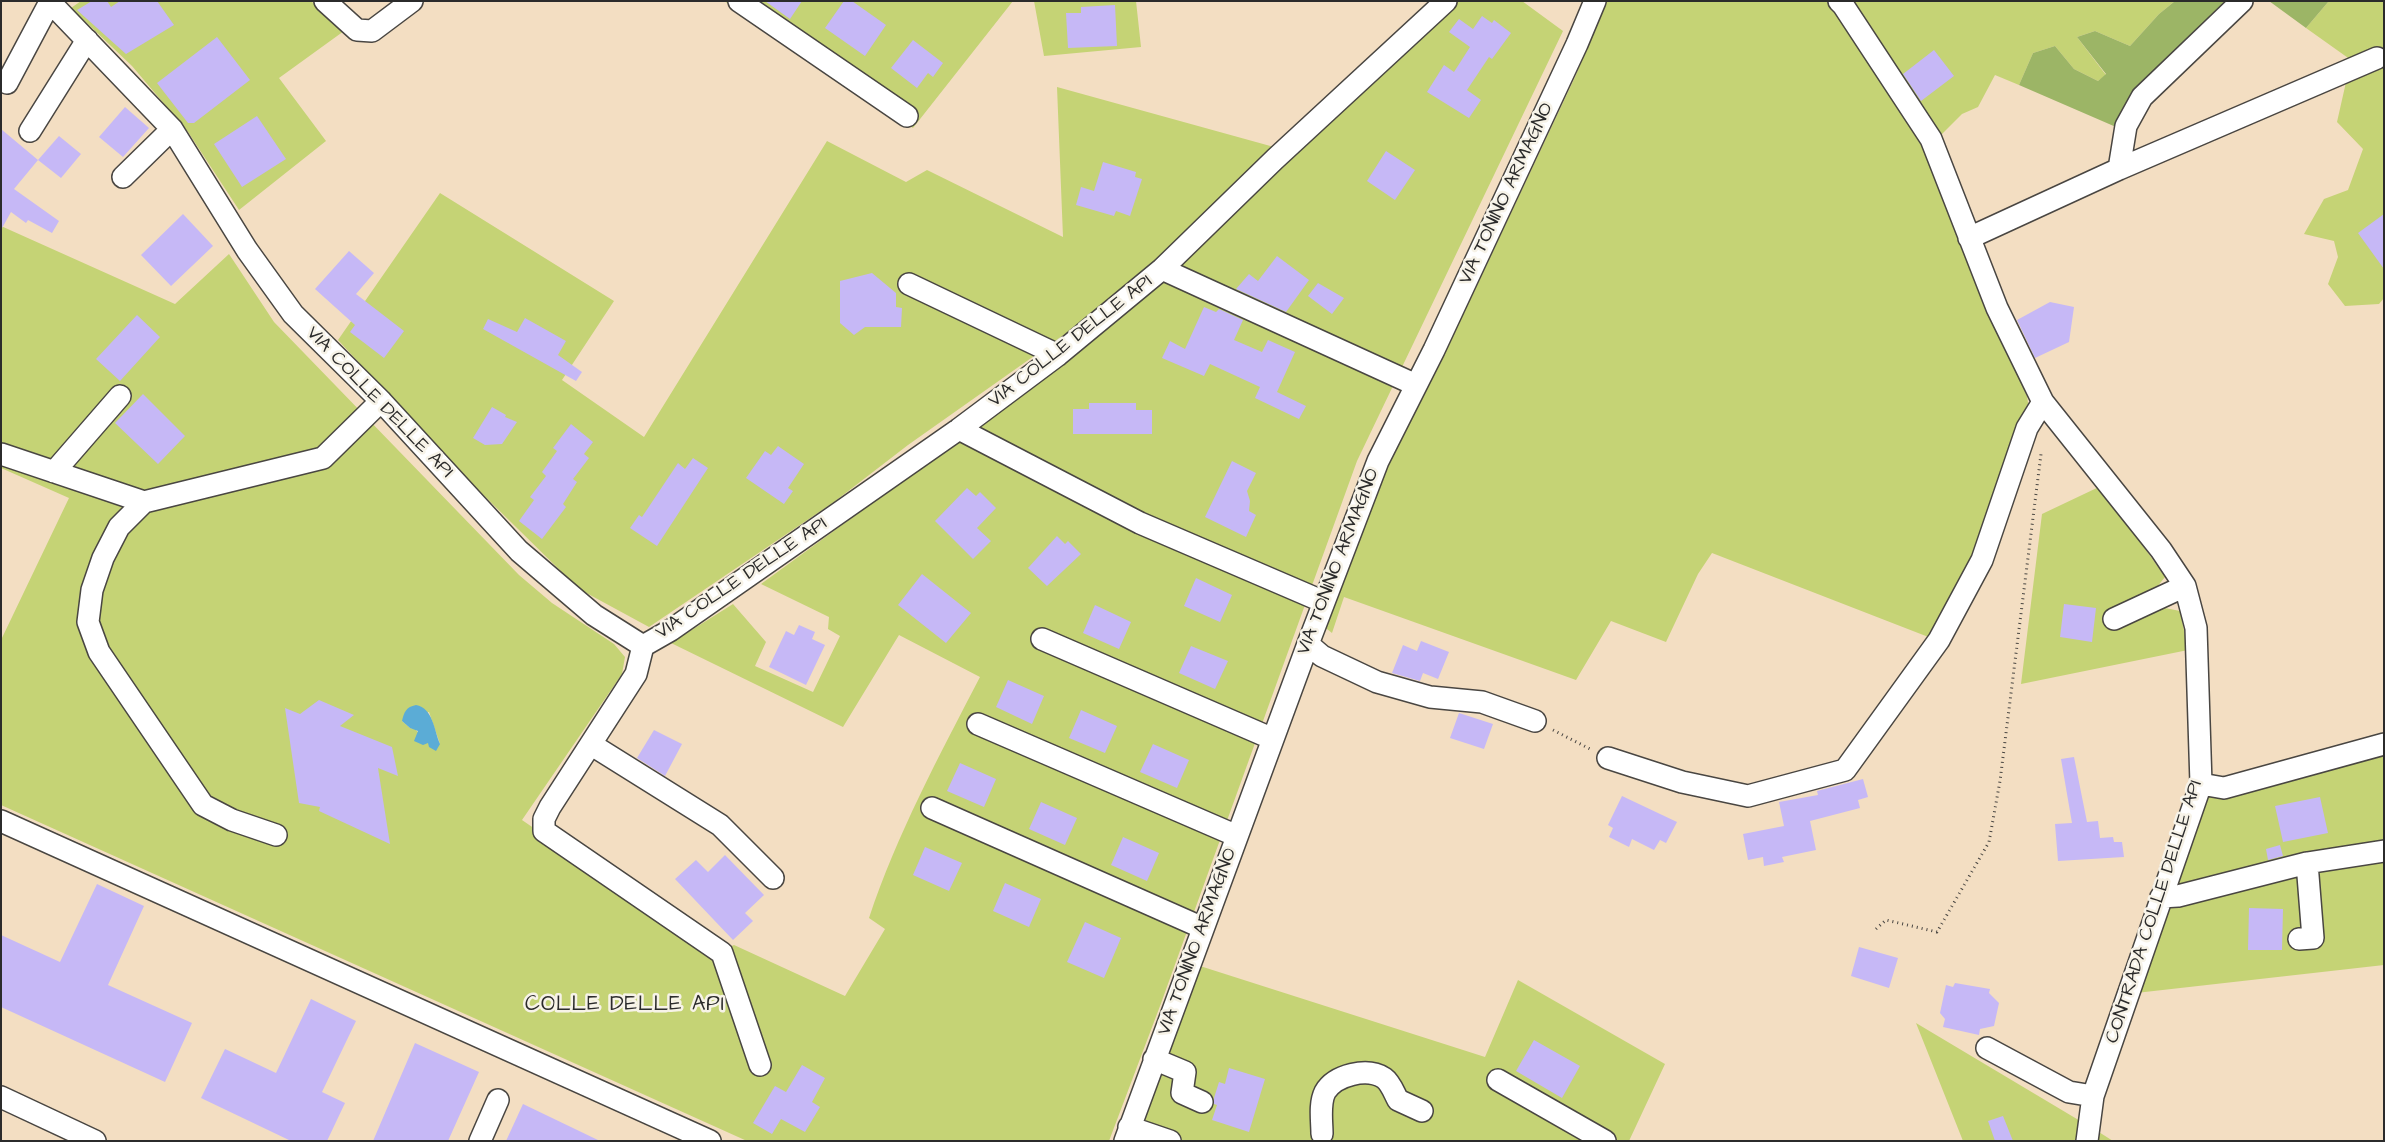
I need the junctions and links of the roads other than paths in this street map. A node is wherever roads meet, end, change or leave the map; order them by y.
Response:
1 (325, 1) edge
2 (412, 1) edge
3 (739, 1) edge
4 (1446, 1) edge
5 (1595, 1) edge
6 (1839, 1) edge
7 (2242, 1) edge
8 (54, 3) edge
9 (87, 40) junction
10 (2378, 58) dead end
11 (7, 83) dead end
12 (907, 116) dead end
13 (172, 129) junction
14 (30, 131) dead end
15 (2119, 169) junction
16 (123, 177) dead end
17 (1969, 238) junction
18 (1162, 270) junction
19 (909, 284) dead end
20 (1058, 355) junction
21 (1416, 385) junction
22 (120, 396) dead end
23 (381, 401) junction
24 (2042, 402) junction
25 (959, 429) junction
26 (1, 454) edge
27 (54, 472) junction
28 (144, 502) junction
29 (2185, 586) junction
30 (1324, 602) junction
31 (2114, 619) dead end
32 (1042, 639) dead end
33 (1308, 644) junction
34 (643, 646) junction
35 (1535, 721) road end
36 (978, 724) dead end
37 (1273, 739) junction
38 (2384, 744) edge
39 (592, 745) junction
40 (1608, 758) road end
41 (2201, 784) junction
42 (932, 808) dead end
43 (1, 821) edge
44 (276, 835) dead end
45 (1237, 836) junction
46 (2384, 851) edge
47 (2307, 863) junction
48 (773, 878) dead end
49 (2161, 897) junction
50 (1203, 928) junction
51 (2299, 939) dead end
52 (1988, 1048) dead end
53 (1154, 1059) junction
54 (760, 1065) dead end
55 (1498, 1080) dead end
56 (2093, 1096) junction
57 (1, 1097) edge
58 (498, 1100) dead end
59 (1202, 1102) dead end
60 (1422, 1111) dead end
61 (1127, 1134) edge
62 (88, 1139) edge
63 (1326, 1139) edge
64 (480, 1141) edge
65 (710, 1141) edge
66 (1170, 1141) edge
67 (1605, 1141) edge
68 (2087, 1141) edge

1 - 2 street
3 - 12 street
4 - 18 street, VIA COLLE DELLE API
5 - 21 street, VIA TONINO ARMAGNO
6 - 17 street, CONTRADA COLLE DELLE API
7 - 15 street
8 - 9 street, VIA COLLE DELLE API
8 - 11 street
9 - 13 street, VIA COLLE DELLE API
9 - 14 street
10 - 15 street
13 - 16 street
13 - 23 street, VIA COLLE DELLE API
15 - 17 street
17 - 24 street, CONTRADA COLLE DELLE API
18 - 20 street, VIA COLLE DELLE API
18 - 21 street
19 - 20 street
20 - 25 street, VIA COLLE DELLE API
21 - 30 street, VIA TONINO ARMAGNO
22 - 27 street
23 - 28 street
23 - 34 street, VIA COLLE DELLE API
24 - 29 street, CONTRADA COLLE DELLE API
24 - 40 street
25 - 30 street
25 - 34 street, VIA COLLE DELLE API
26 - 27 street
27 - 28 street
28 - 44 street
29 - 31 street
29 - 41 street, CONTRADA COLLE DELLE API
30 - 33 street, VIA TONINO ARMAGNO
32 - 37 street
33 - 35 street
33 - 37 street, VIA TONINO ARMAGNO
34 - 39 street
36 - 45 street
37 - 45 street, VIA TONINO ARMAGNO
38 - 41 street
39 - 48 street
39 - 54 street
41 - 49 street, CONTRADA COLLE DELLE API
42 - 50 street
43 - 65 street
45 - 50 street, VIA TONINO ARMAGNO
46 - 47 street
47 - 49 street
47 - 51 street
49 - 56 street, CONTRADA COLLE DELLE API
50 - 53 street, VIA TONINO ARMAGNO
52 - 56 street
53 - 59 street
53 - 61 street, VIA TONINO ARMAGNO
55 - 67 street
56 - 68 street, CONTRADA COLLE DELLE API
57 - 62 street
58 - 64 street
60 - 63 street
61 - 66 street

